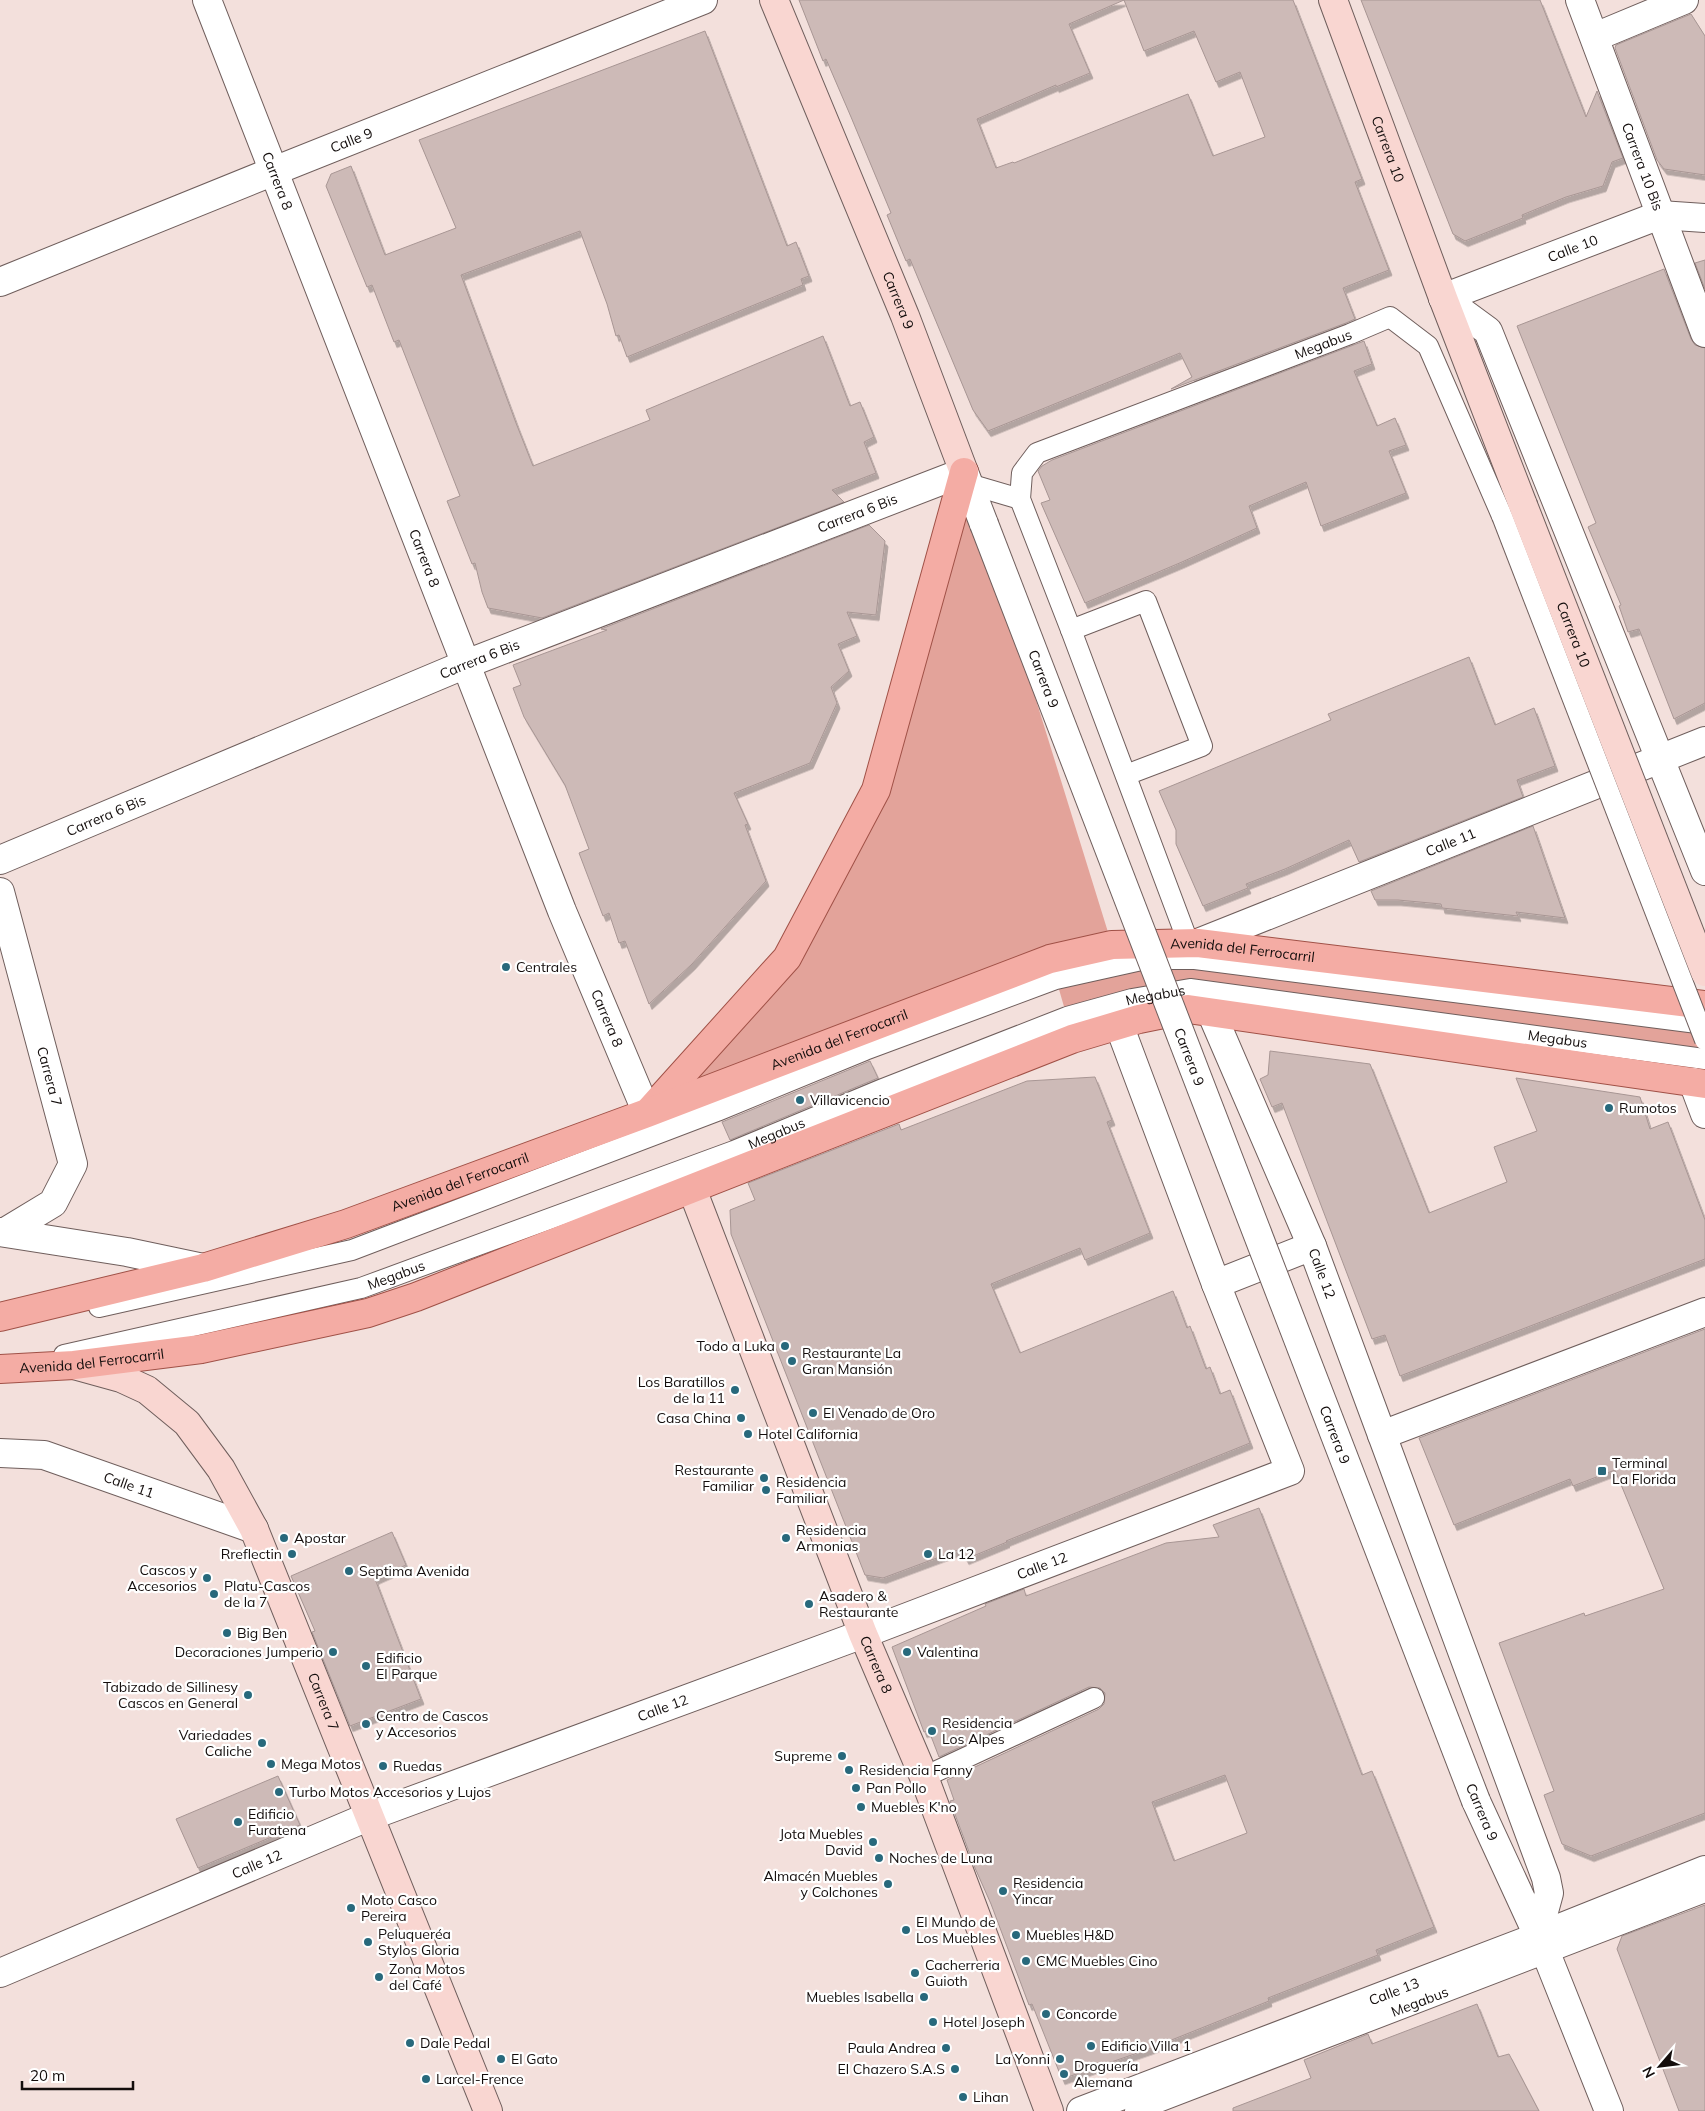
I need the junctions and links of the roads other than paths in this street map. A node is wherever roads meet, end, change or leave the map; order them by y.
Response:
1 (207, 0) edge
2 (703, 0) edge
3 (774, 0) edge
4 (1333, 0) edge
5 (1580, 0) edge
6 (1684, 0) edge
7 (1595, 37) junction
8 (274, 170) junction
9 (1660, 215) junction
10 (1705, 218) edge
11 (0, 282) edge
12 (1443, 298) junction
13 (1705, 333) edge
14 (967, 478) junction
15 (1020, 499) junction
16 (1512, 511) junction
17 (1071, 630) junction
18 (466, 664) junction
19 (1705, 741) edge
20 (1660, 759) junction
21 (1126, 775) junction
22 (0, 860) edge
23 (1705, 871) edge
24 (0, 892) edge
25 (1194, 948) junction
26 (1705, 972) edge
27 (1705, 1005) edge
28 (1211, 1012) junction
29 (1705, 1024) edge
30 (1119, 1025) junction
31 (1705, 1040) edge
32 (1705, 1059) edge
33 (1699, 1083) edge
34 (647, 1113) junction
35 (1705, 1114) edge
36 (692, 1189) junction
37 (2, 1232) edge
38 (1312, 1246) junction
39 (203, 1268) junction
40 (1216, 1284) junction
41 (1705, 1312) edge
42 (0, 1317) edge
43 (74, 1365) junction
44 (2, 1369) edge
45 (1382, 1435) junction
46 (0, 1452) edge
47 (254, 1529) junction
48 (863, 1634) junction
49 (1094, 1698) dead end
50 (924, 1777) junction
51 (370, 1816) junction
52 (1705, 1870) edge
53 (1705, 1892) edge
54 (1542, 1945) junction
55 (0, 1973) edge
56 (488, 2111) edge
57 (1050, 2111) edge
58 (1081, 2111) edge
59 (1135, 2111) edge
60 (1609, 2111) edge

1 - 8 street, Carrera 8
2 - 8 street, Calle 9
3 - 14 main road, Carrera 9
4 - 12 main road, Carrera 10
5 - 7 street, Carrera 10 Bis
6 - 7 street
7 - 9 street, Carrera 10 Bis
8 - 11 street, Calle 9
8 - 18 street, Carrera 8
9 - 10 street, Calle 10
9 - 12 street, Calle 10
9 - 13 street, Carrera 10 Bis
12 - 16 main road, Carrera 10
12 - 20 street
14 - 15 lane
14 - 18 street, Carrera 6 Bis
14 - 34 main road
14 - 54 street, Carrera 9, bridge
15 - 16 lane, Megabus
15 - 17 lane, Megabus
16 - 26 main road, Carrera 10, bridge
16 - 31 lane, Megabus, bridge
17 - 21 lane, Megabus
17 - 21 lane
18 - 22 street, Carrera 6 Bis
18 - 34 street, Carrera 8
19 - 20 street, Calle 11
20 - 23 street
20 - 25 street, Calle 11
21 - 25 lane, Megabus
24 - 37 street, Carrera 7
25 - 27 main road, Avenida del Ferrocarril
25 - 29 lane
25 - 34 main road, Avenida del Ferrocarril
25 - 42 lane
28 - 30 main road, Avenida del Ferrocarril
28 - 33 main road, Avenida del Ferrocarril
28 - 38 street
30 - 36 main road, Avenida del Ferrocarril
30 - 40 street
32 - 44 lane, Megabus
33 - 35 street
34 - 39 main road, Avenida del Ferrocarril
36 - 43 main road, Avenida del Ferrocarril
36 - 48 main road, Carrera 8
37 - 39 street
38 - 40 street, Calle 12
38 - 45 street, Calle 12
39 - 42 main road, Avenida del Ferrocarril
40 - 48 street, Calle 12
41 - 45 street
43 - 44 main road, Avenida del Ferrocarril
43 - 47 main road, Carrera 7
45 - 54 street, Calle 12
46 - 47 street, Calle 11
47 - 51 main road, Carrera 7
48 - 50 main road, Carrera 8
48 - 51 street, Calle 12
49 - 50 lane
50 - 57 main road, Carrera 8
51 - 55 street, Calle 12
51 - 56 main road, Carrera 7
52 - 54 street, Calle 13
53 - 54 lane, Megabus
54 - 58 street, Calle 13
54 - 59 lane, Megabus
54 - 60 street, Carrera 9

